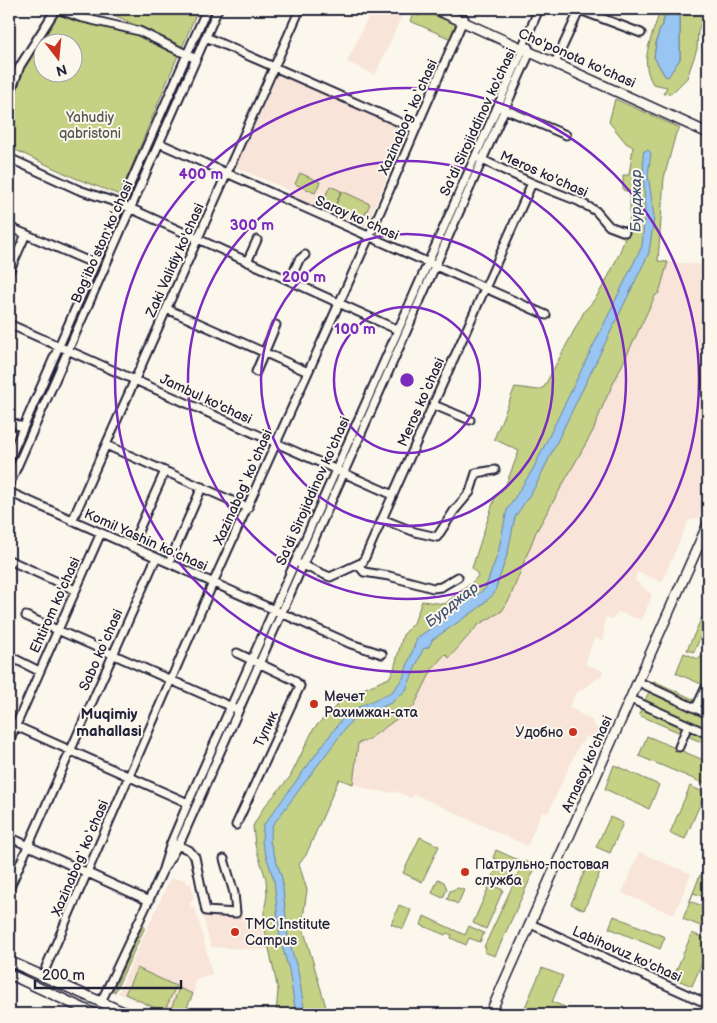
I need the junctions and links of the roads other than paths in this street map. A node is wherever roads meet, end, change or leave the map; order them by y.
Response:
1 (57, 9) edge
2 (207, 9) edge
3 (218, 9) edge
4 (300, 9) edge
5 (435, 9) edge
6 (444, 9) edge
7 (539, 9) edge
8 (580, 9) edge
9 (464, 20) junction
10 (641, 32) dead end
11 (206, 37) junction
12 (525, 48) junction
13 (187, 54) junction
14 (196, 59) junction
15 (556, 61) junction
16 (275, 67) junction
17 (502, 107) junction
18 (664, 110) junction
19 (9, 114) edge
20 (708, 127) edge
21 (415, 129) junction
22 (708, 132) edge
23 (566, 135) dead end
24 (159, 143) junction
25 (9, 158) edge
26 (479, 159) junction
27 (227, 174) junction
28 (532, 183) junction
29 (121, 204) junction
30 (130, 208) junction
31 (9, 227) edge
32 (625, 232) dead end
33 (26, 234) junction
34 (369, 237) junction
35 (197, 240) junction
36 (257, 240) dead end
37 (305, 255) dead end
38 (247, 262) junction
39 (95, 264) junction
40 (431, 265) junction
41 (9, 272) edge
42 (290, 280) junction
43 (485, 289) junction
44 (339, 303) junction
45 (167, 310) junction
46 (546, 315) dead end
47 (9, 324) edge
48 (276, 325) dead end
49 (398, 330) junction
50 (59, 346) junction
51 (68, 350) junction
52 (266, 353) junction
53 (256, 372) dead end
54 (308, 372) junction
55 (135, 380) junction
56 (434, 405) junction
57 (470, 420) dead end
58 (9, 421) edge
59 (23, 428) junction
60 (276, 444) junction
61 (106, 445) junction
62 (9, 460) edge
63 (495, 470) dead end
64 (165, 471) junction
65 (340, 472) junction
66 (9, 485) edge
67 (202, 487) junction
68 (9, 492) edge
69 (392, 495) junction
70 (248, 508) junction
71 (382, 519) junction
72 (72, 521) junction
73 (708, 524) edge
74 (100, 535) junction
75 (708, 536) edge
76 (130, 547) junction
77 (156, 558) junction
78 (9, 560) edge
79 (169, 563) junction
80 (299, 564) junction
81 (359, 566) junction
82 (458, 577) dead end
83 (213, 583) junction
84 (75, 590) junction
85 (274, 610) junction
86 (281, 613) junction
87 (26, 616) dead end
88 (57, 629) junction
89 (236, 653) dead end
90 (112, 654) junction
91 (382, 654) dead end
92 (9, 656) edge
93 (252, 660) junction
94 (259, 663) junction
95 (39, 671) junction
96 (172, 680) junction
97 (640, 683) junction
98 (705, 689) dead end
99 (633, 700) junction
100 (231, 707) junction
101 (696, 708) junction
102 (238, 710) junction
103 (708, 714) edge
104 (12, 725) edge
105 (688, 725) junction
106 (708, 734) edge
107 (9, 741) edge
108 (678, 748) dead end
109 (71, 752) junction
110 (128, 777) junction
111 (188, 803) junction
112 (236, 825) dead end
113 (9, 837) edge
114 (174, 845) junction
115 (28, 846) junction
116 (224, 859) dead end
117 (86, 872) junction
118 (9, 889) edge
119 (149, 901) junction
120 (533, 925) junction
121 (9, 961) edge
122 (46, 967) dead end
123 (9, 970) edge
124 (9, 974) edge
125 (708, 1004) edge
126 (76, 1010) edge
127 (93, 1011) edge
128 (128, 1014) edge
129 (490, 1014) edge
130 (496, 1014) edge

1 - 13 street
1 - 19 street
2 - 13 street, Bogʻiboʻston koʻchasi
3 - 11 street, Bogʻiboʻston koʻchasi
4 - 16 street, Zaki Validiy ko'chasi
5 - 9 main road, Cho'ponota ko'chasi
6 - 9 main road, Cho'ponota ko'chasi
7 - 12 street, Sa'di Sirojiddinov ko'chasi
8 - 10 street
8 - 15 street
9 - 12 main road, Cho'ponota ko'chasi
9 - 21 street, Xazinabog‘ ko‘chasi
11 - 14 street, Bogʻiboʻston koʻchasi
11 - 16 street
12 - 15 main road, Cho'ponota ko'chasi
12 - 17 street, Sa'di Sirojiddinov ko'chasi
13 - 14 street
13 - 29 street, Bogʻiboʻston koʻchasi
14 - 24 street, Bogʻiboʻston koʻchasi
15 - 18 main road, Cho'ponota ko'chasi
16 - 21 street
16 - 27 street, Zaki Validiy ko'chasi
17 - 23 street
17 - 26 street, Sa'di Sirojiddinov ko'chasi
18 - 20 main road, Cho'ponota ko'chasi
18 - 22 main road, Cho'ponota ko'chasi
21 - 34 street, Xazinabog‘ ko‘chasi
24 - 27 street, Saroy ko‘chasi
24 - 30 street, Bogʻiboʻston koʻchasi
25 - 29 street
26 - 28 street, Meros ko'chasi
26 - 40 street, Sa'di Sirojiddinov ko'chasi
27 - 34 street, Saroy ko‘chasi
27 - 35 street, Zaki Validiy ko'chasi
28 - 32 street, Meros ko'chasi
28 - 43 street, Meros ko‘chasi
29 - 30 street
29 - 39 street, Bogʻiboʻston koʻchasi
30 - 35 street
30 - 51 street, Bogʻiboʻston koʻchasi
31 - 33 street
33 - 39 street
33 - 41 street
34 - 40 street, Saroy ko‘chasi
34 - 44 street, Xazinabog‘ ko‘chasi
35 - 38 street
35 - 45 street, Zaki Validiy ko'chasi
36 - 38 street
37 - 42 street
38 - 42 street
39 - 50 street, Bogʻiboʻston koʻchasi
40 - 43 street, Saroy ko‘chasi
40 - 49 street, Sa'di Sirojiddinov ko'chasi
40 - 65 street, Sa'di Sirojiddinov ko'chasi
42 - 44 street
43 - 46 street, Saroy ko‘chasi
43 - 56 street, Meros ko‘chasi
44 - 49 street
44 - 54 street, Xazinabog‘ ko‘chasi
45 - 52 street
45 - 55 street, Zaki Validiy ko'chasi
47 - 50 street, Jambul ko'chasi
48 - 52 street
49 - 65 street, Sa'di Sirojiddinov ko'chasi
50 - 51 street, Jambul ko'chasi
50 - 59 street, Bogʻiboʻston koʻchasi
51 - 55 street, Jambul ko'chasi
51 - 66 street, Bogʻiboʻston koʻchasi
52 - 53 street
52 - 54 street
54 - 60 street, Xazinabog‘ ko‘chasi
55 - 60 street, Jambul ko'chasi
55 - 61 street, Zaki Validiy ko'chasi
56 - 57 street
56 - 69 street, Meros ko‘chasi
58 - 59 street
59 - 62 street, Bogʻiboʻston koʻchasi
60 - 65 street, Jambul ko'chasi
60 - 70 street, Xazinabog‘ ko‘chasi
61 - 64 street
61 - 72 street, Zaki Validiy ko'chasi
63 - 71 street
64 - 67 street
64 - 76 street
65 - 69 street, Jambul ko'chasi
65 - 80 street, Sa'di Sirojiddinov ko'chasi
67 - 70 street
67 - 79 street
68 - 72 street, Komil Yashin koʻchasi
69 - 71 street, Meros ko‘chasi
70 - 83 street, Xazinabog‘ ko‘chasi
71 - 81 street, Meros ko‘chasi
72 - 74 street, Komil Yashin koʻchasi
73 - 97 main road, Arnasoy ko'chasi
74 - 76 street, Komil Yashin koʻchasi
74 - 84 street, Ehtirom ko'chasi
75 - 97 main road, Arnasoy ko'chasi
76 - 77 street, Komil Yashin koʻchasi
77 - 79 street, Komil Yashin koʻchasi
77 - 90 street, Sabo ko‘chasi
78 - 84 street
79 - 83 street, Komil Yashin koʻchasi
80 - 81 street
80 - 85 street, Sa'di Sirojiddinov ko'chasi
80 - 86 street, Sa'di Sirojiddinov ko'chasi
81 - 82 street
83 - 85 street, Komil Yashin koʻchasi
83 - 96 street, Xazinabog‘ ko‘chasi
84 - 88 street, Ehtirom ko'chasi
85 - 86 street, Komil Yashin koʻchasi
85 - 93 street, Sa'di Sirojiddinov ko'chasi
86 - 91 street, Komil Yashin koʻchasi
86 - 94 street, Sa'di Sirojiddinov ko'chasi
87 - 88 street
88 - 90 street
88 - 95 street, Ehtirom ko'chasi
89 - 93 street
90 - 96 street
90 - 109 street, Sabo ko‘chasi
92 - 95 street
93 - 94 street
93 - 100 street, Sa'di Sirojiddinov ko'chasi
94 - 102 street, Sa'di Sirojiddinov ko'chasi
94 - 112 street, Тупик
95 - 104 street, Ehtirom ko'chasi
96 - 100 street
96 - 110 street, Xazinabog‘ ko‘chasi
97 - 99 main road, Arnasoy ko'chasi
97 - 101 street
98 - 101 street
99 - 105 street
99 - 120 main road, Arnasoy ko'chasi
100 - 102 street
100 - 111 street, Sa'di Sirojiddinov ko'chasi
101 - 103 street
102 - 114 street, Sa'di Sirojiddinov ko'chasi
104 - 107 street, Ehtirom ko'chasi
104 - 109 street
105 - 106 street
105 - 108 street
109 - 110 street
109 - 115 street, Sabo ko‘chasi
110 - 111 street
110 - 117 street, Xazinabog‘ ko‘chasi
111 - 114 street, Sa'di Sirojiddinov ko'chasi
113 - 115 street
114 - 116 street
114 - 119 street, Sa'di Sirojiddinov ko'chasi
115 - 117 street
115 - 118 street, Sabo ko‘chasi
117 - 119 street
117 - 122 street, Xazinabog‘ ko‘chasi
119 - 127 street, Sa'di Sirojiddinov ko'chasi
120 - 125 street, Labihovuz ko'chasi
120 - 129 main road, Arnasoy ko'chasi
120 - 130 main road, Arnasoy ko'chasi
121 - 123 main road
121 - 127 main road
124 - 126 main road
126 - 127 main road
127 - 128 main road

